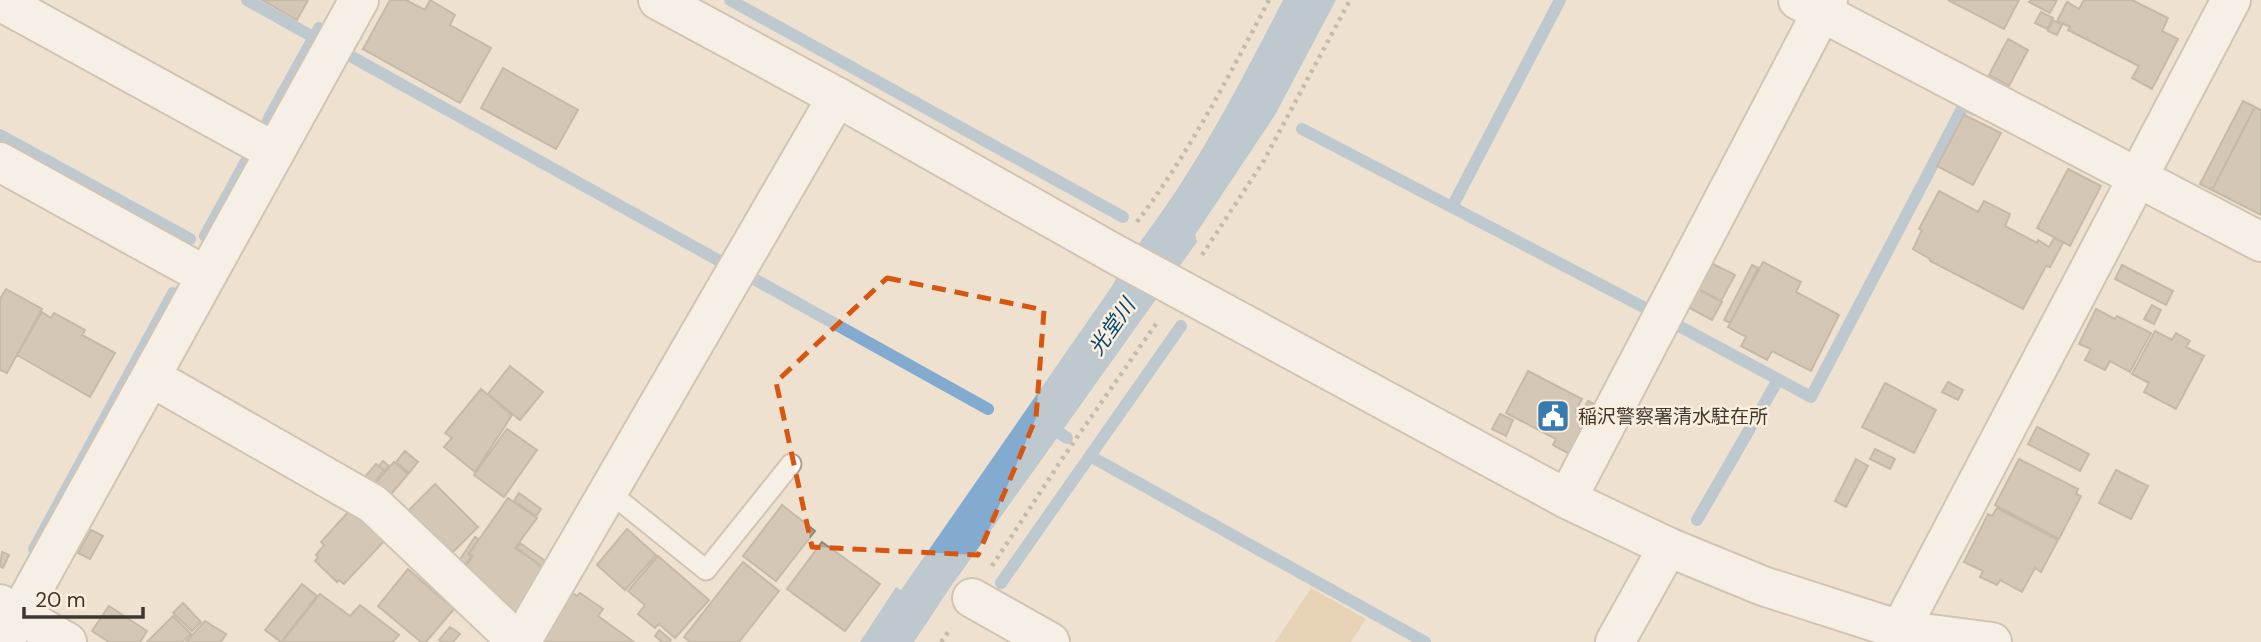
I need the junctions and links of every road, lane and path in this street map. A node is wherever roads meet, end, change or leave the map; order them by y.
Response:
1 (359, 0) edge
2 (658, 0) edge
3 (1269, 0) edge
4 (1350, 0) edge
5 (2231, 0) edge
6 (0, 1) edge
7 (1816, 4) edge
8 (836, 97) junction
9 (275, 152) junction
10 (0, 162) edge
11 (2137, 178) junction
12 (2261, 242) edge
13 (1114, 253) junction
14 (206, 276) junction
15 (1178, 289) junction
16 (151, 377) junction
17 (791, 464) dead end
18 (608, 491) junction
19 (1567, 499) junction
20 (1668, 547) junction
21 (971, 598) junction
22 (8, 620) edge
23 (1897, 636) edge
24 (67, 642) edge
25 (519, 642) edge
26 (941, 642) edge
27 (1050, 642) edge
28 (1615, 642) edge
29 (1992, 642) edge

1 - 9 street
2 - 8 street
3 - 13 path
4 - 15 path
5 - 11 street
6 - 9 street
7 - 11 street
7 - 19 street
8 - 13 street
8 - 18 street
9 - 14 street
10 - 14 street
11 - 12 street
11 - 23 street
13 - 15 street
14 - 16 street
15 - 19 street
15 - 21 path
16 - 22 street
16 - 25 street
17 - 18 lane
18 - 25 street
19 - 20 street
20 - 23 street
20 - 28 street
21 - 26 path
21 - 27 street
22 - 24 street
23 - 29 street

